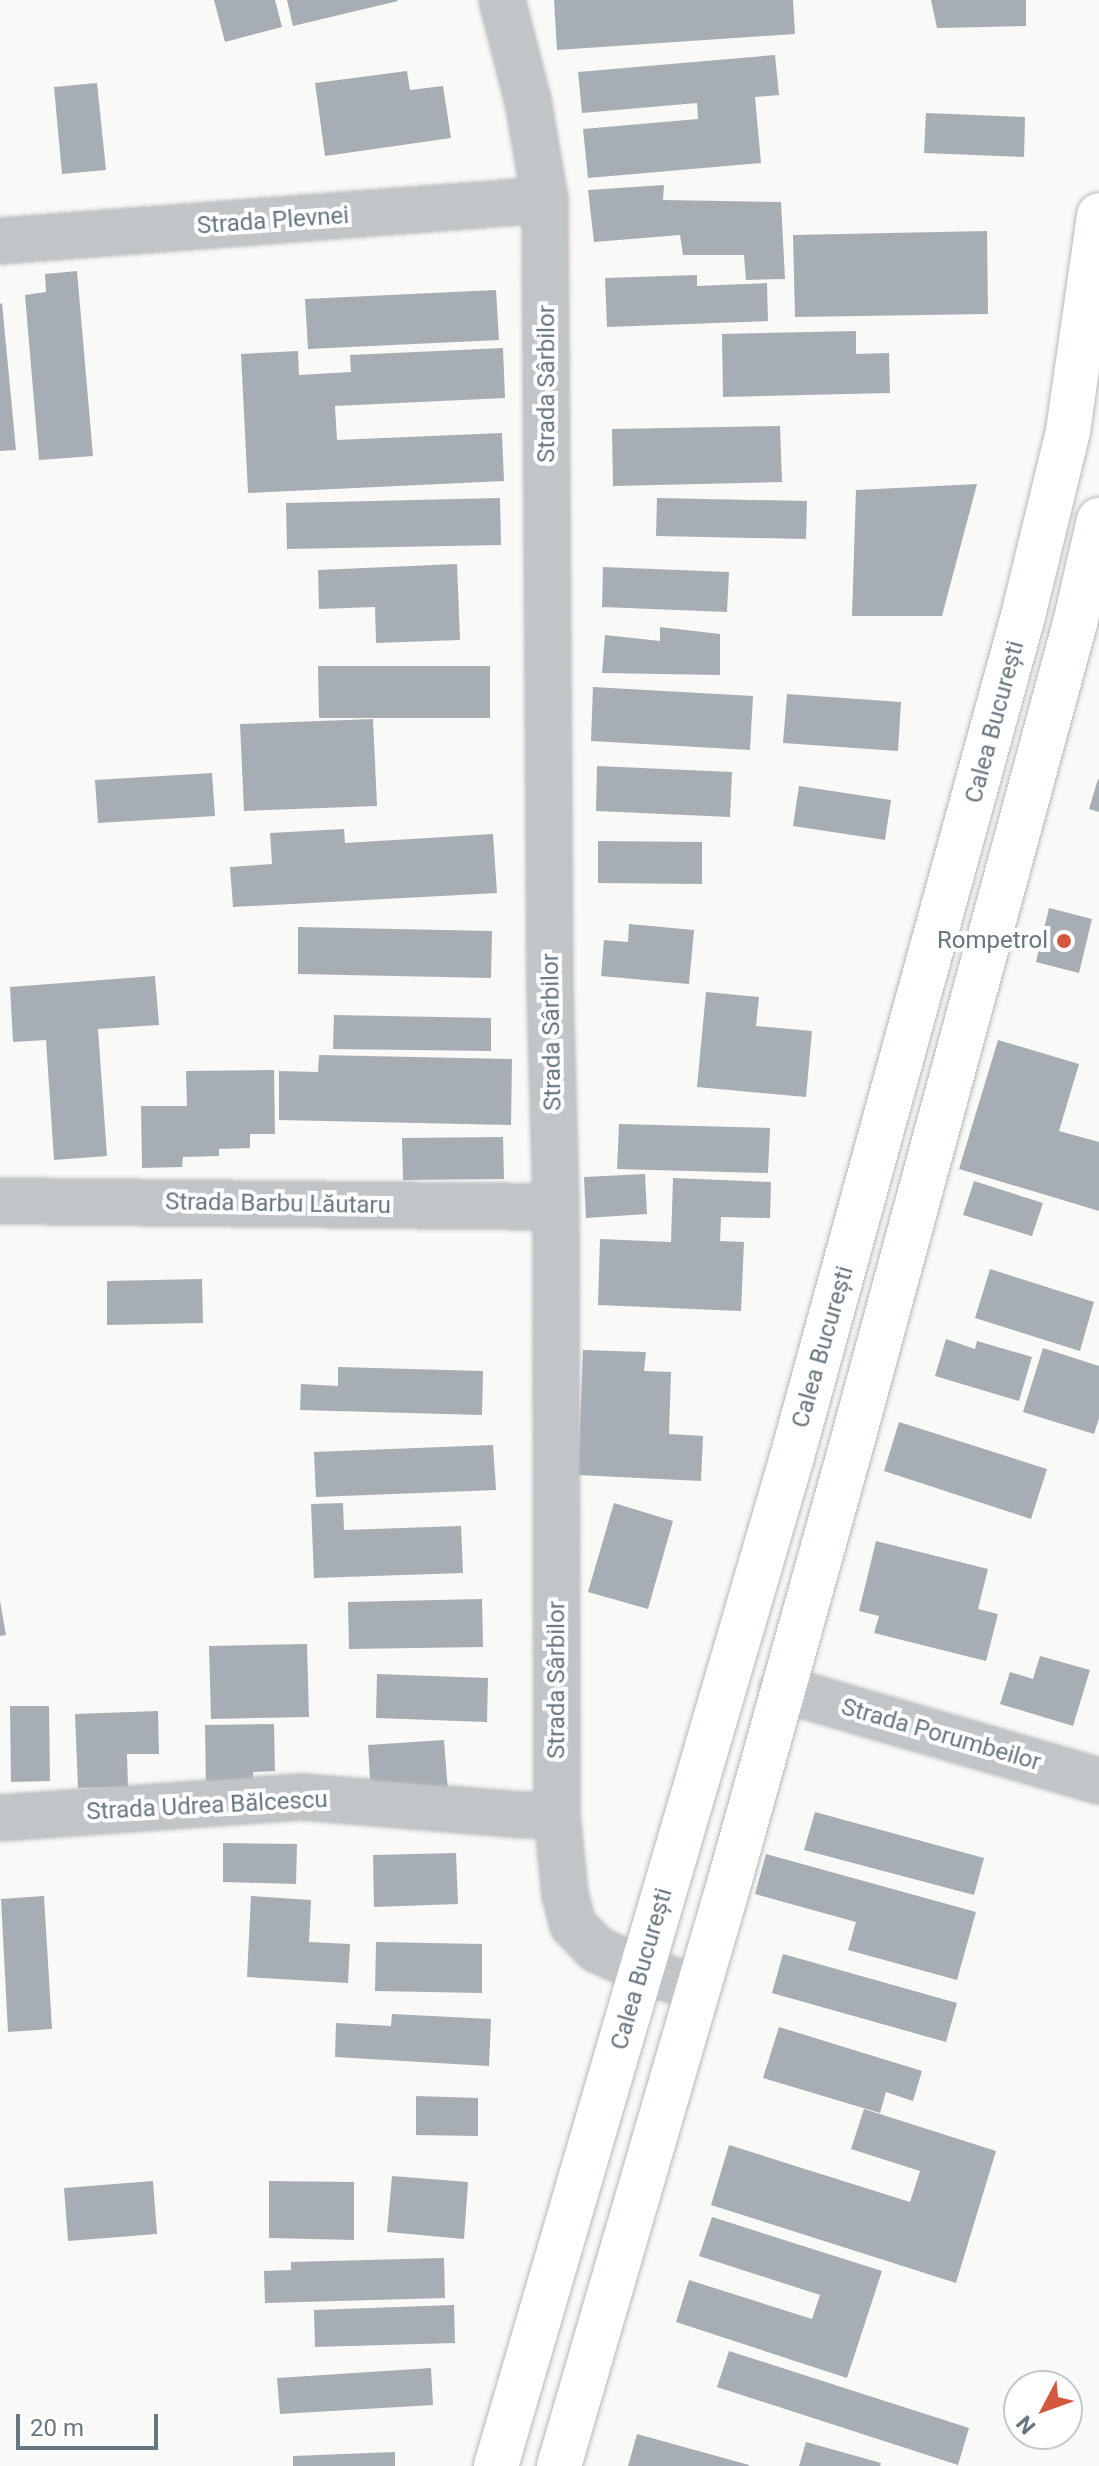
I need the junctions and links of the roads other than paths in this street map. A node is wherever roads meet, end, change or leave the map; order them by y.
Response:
1 (502, 0) edge
2 (545, 200) junction
3 (1099, 215) edge
4 (0, 241) edge
5 (1083, 433) edge
6 (1099, 520) edge
7 (0, 1201) edge
8 (556, 1207) junction
9 (782, 1689) junction
10 (1099, 1781) edge
11 (557, 1815) junction
12 (0, 1818) edge
13 (641, 1970) junction
14 (698, 1988) junction
15 (496, 2466) edge
16 (559, 2466) edge

1 - 2 street, Strada Sârbilor
2 - 4 street, Strada Plevnei
2 - 8 street, Strada Sârbilor
3 - 5 main road, Calea București
5 - 13 main road, Calea București
6 - 9 main road, Calea București
7 - 8 street, Strada Barbu Lăutaru
8 - 11 street, Strada Sârbilor
9 - 10 street, Strada Porumbeilor
9 - 14 main road, Calea București
11 - 12 street, Strada Udrea Bălcescu
11 - 13 street, Strada Sârbilor
13 - 14 street, Strada Sârbilor
13 - 15 main road, Calea București
14 - 16 main road, Calea București

